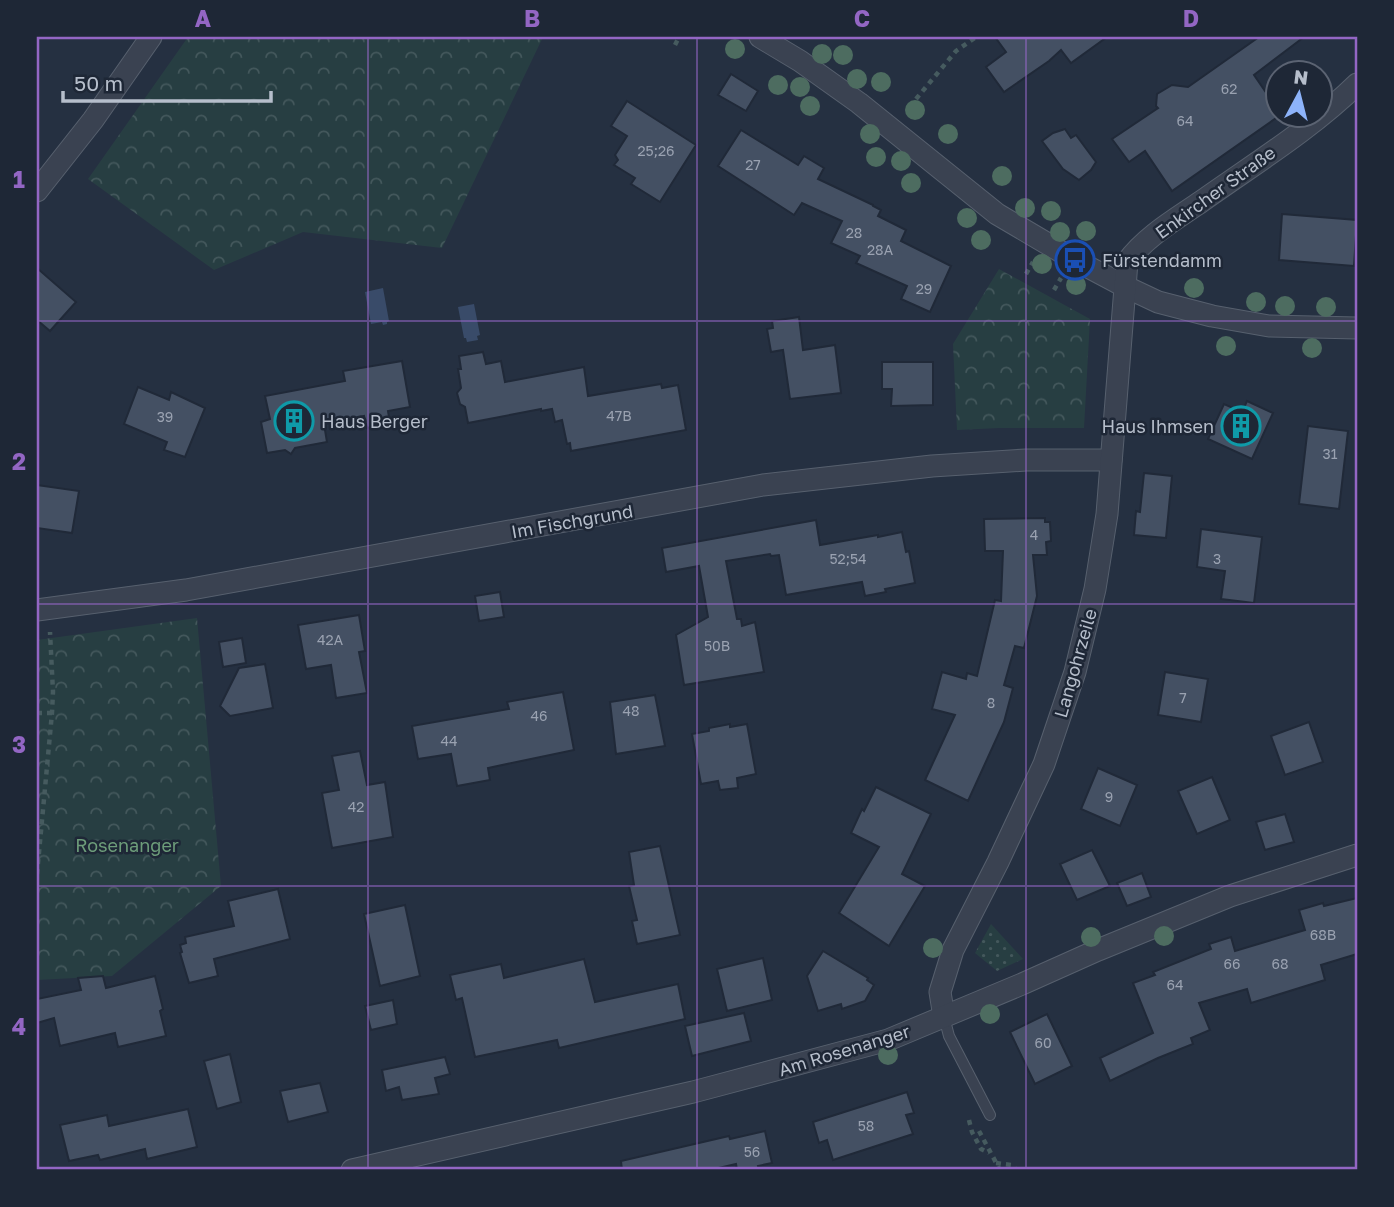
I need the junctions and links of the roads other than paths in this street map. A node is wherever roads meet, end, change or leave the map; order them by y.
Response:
1 (151, 37) edge
2 (772, 40) edge
3 (1357, 84) edge
4 (37, 191) edge
5 (1124, 286) junction
6 (1357, 328) edge
7 (1111, 460) junction
8 (37, 610) edge
9 (1357, 855) edge
10 (944, 1017) junction
11 (990, 1115) dead end
12 (352, 1170) edge

1 - 4 street
2 - 5 street
3 - 5 street, Enkircher Straße
5 - 6 street
5 - 7 street, Langohrzeile
7 - 8 street, Im Fischgrund
7 - 10 street, Langohrzeile
9 - 10 street, Am Rosenanger
10 - 11 lane
10 - 12 street, Am Rosenanger

